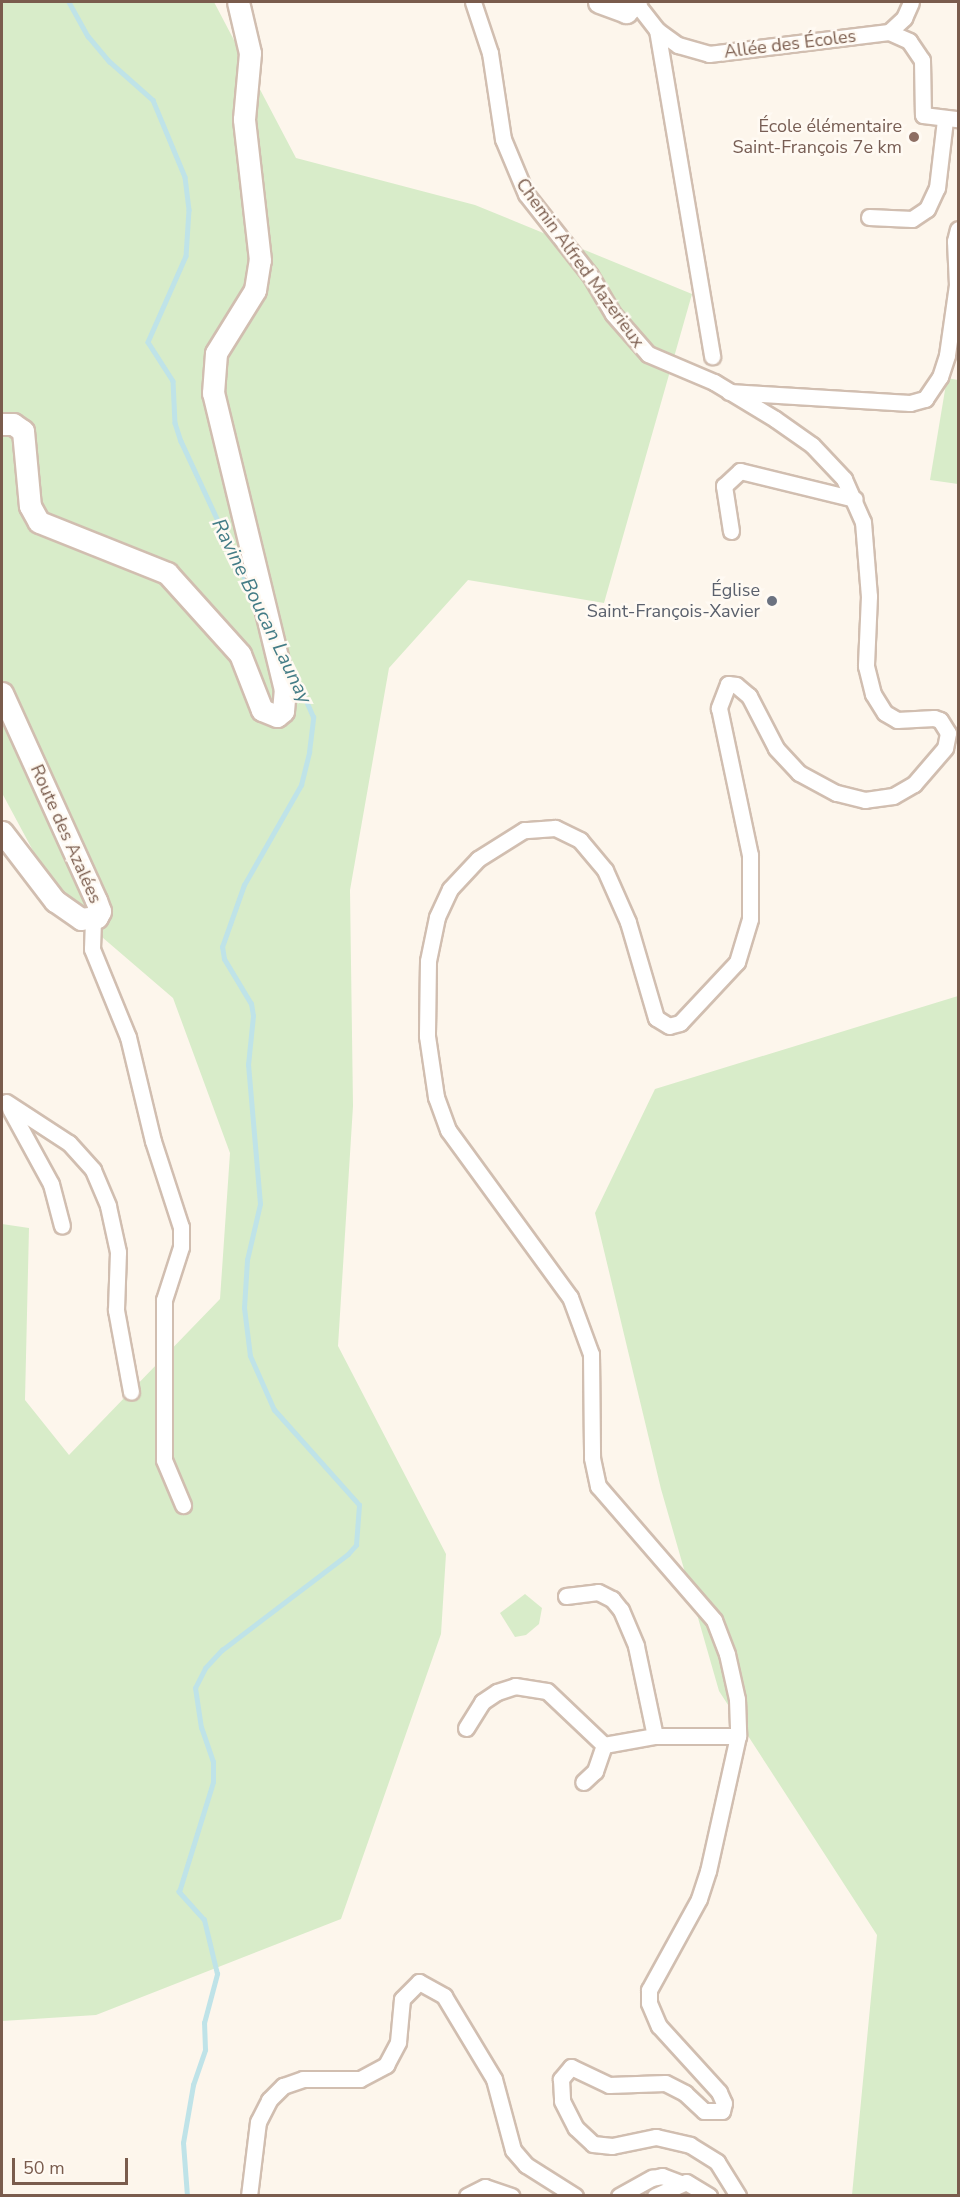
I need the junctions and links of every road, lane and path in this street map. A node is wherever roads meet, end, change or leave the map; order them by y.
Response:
1 (238, 2) edge
2 (473, 2) edge
3 (600, 2) edge
4 (636, 2) edge
5 (911, 2) edge
6 (657, 30) junction
7 (889, 32) junction
8 (952, 119) edge
9 (870, 217) dead end
10 (958, 229) edge
11 (712, 356) dead end
12 (729, 392) junction
13 (2, 424) edge
14 (855, 499) junction
15 (731, 531) dead end
16 (2, 693) edge
17 (2, 832) edge
18 (93, 920) junction
19 (4, 1097) edge
20 (62, 1226) dead end
21 (131, 1392) dead end
22 (183, 1505) dead end
23 (566, 1596) dead end
24 (466, 1728) dead end
25 (655, 1736) junction
26 (738, 1736) junction
27 (604, 1744) junction
28 (583, 1782) dead end
29 (680, 2183) junction
30 (249, 2196) edge
31 (467, 2196) edge
32 (511, 2196) edge
33 (574, 2196) edge
34 (619, 2196) edge
35 (654, 2196) edge
36 (708, 2196) edge
37 (738, 2196) edge

1 - 13 main road
2 - 12 street, Chemin Alfred Mazerieux
3 - 4 main road
4 - 6 street, Allée des Écoles
5 - 7 street
6 - 7 street, Allée des Écoles
6 - 11 street
7 - 8 street
8 - 9 street
10 - 12 street
12 - 14 street, Chemin Alfred Mazerieux
14 - 15 street
14 - 26 street, Chemin Alfred Mazerieux
16 - 18 main road, Route des Azalées
17 - 18 main road, Route des Azalées
18 - 22 street
19 - 20 street
19 - 21 street
23 - 25 street
24 - 27 street
25 - 26 street
25 - 27 street
26 - 37 street, Chemin Alfred Mazerieux
27 - 28 street
29 - 34 street
29 - 35 street
29 - 36 street
30 - 33 street
31 - 32 street

